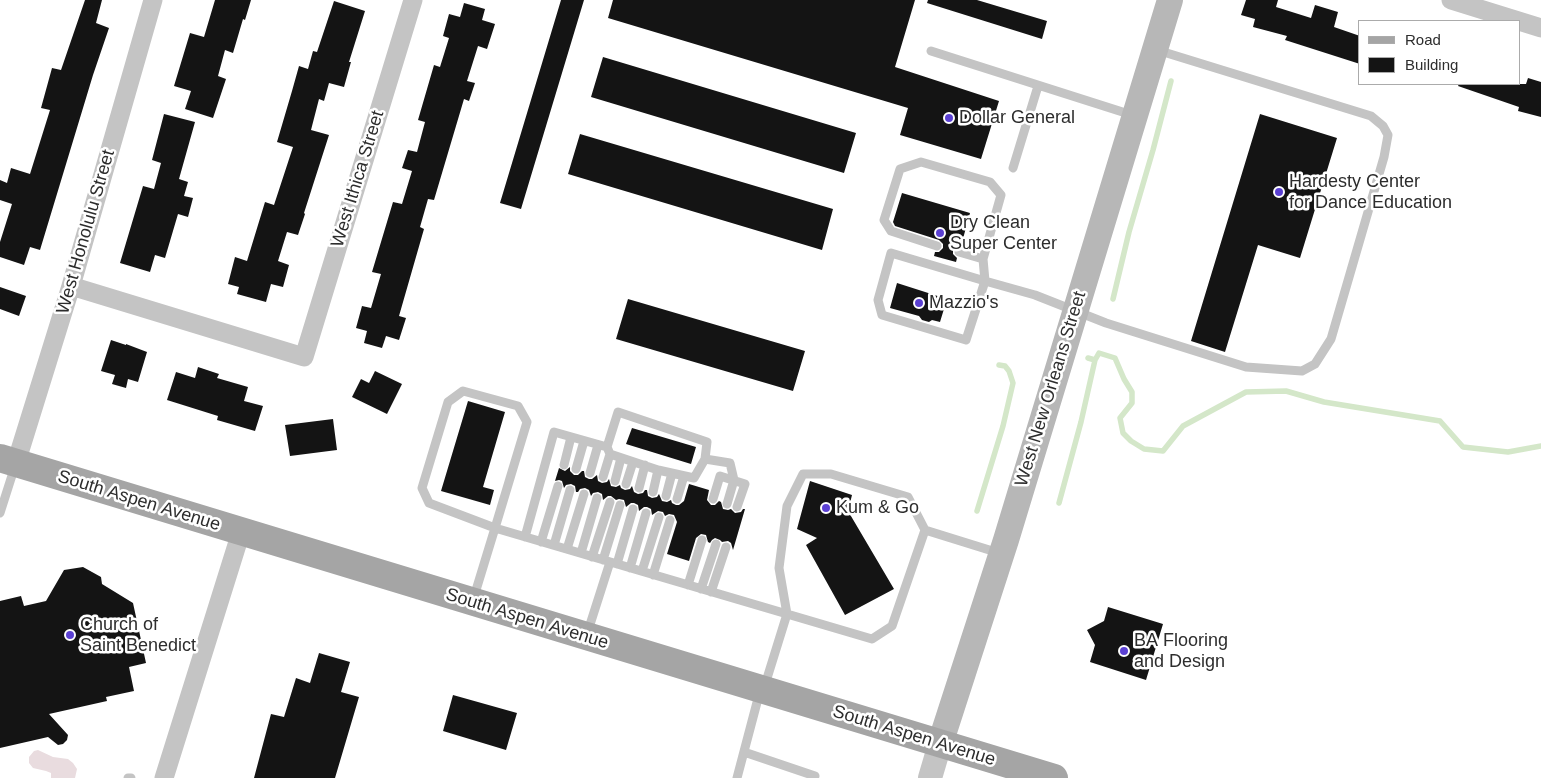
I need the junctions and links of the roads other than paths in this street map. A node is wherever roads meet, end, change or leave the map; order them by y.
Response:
1 (153, 0) edge
2 (413, 0) edge
3 (1170, 0) edge
4 (1451, 0) edge
5 (1515, 20) edge
6 (1521, 22) edge
7 (1541, 28) edge
8 (1154, 50) junction
9 (930, 51) dead end
10 (1038, 86) junction
11 (1134, 116) junction
12 (1013, 168) dead end
13 (937, 246) dead end
14 (959, 252) dead end
15 (983, 259) junction
16 (985, 281) junction
17 (71, 286) junction
18 (1075, 311) junction
19 (570, 437) junction
20 (584, 441) junction
21 (605, 449) junction
22 (621, 458) junction
23 (705, 459) junction
24 (8, 461) edge
25 (633, 462) junction
26 (645, 465) junction
27 (564, 466) dead end
28 (576, 469) dead end
29 (658, 470) junction
30 (590, 473) dead end
31 (672, 473) junction
32 (684, 476) junction
33 (603, 477) dead end
34 (734, 480) junction
35 (615, 481) dead end
36 (626, 484) dead end
37 (558, 486) dead end
38 (639, 488) dead end
39 (570, 490) dead end
40 (653, 492) dead end
41 (584, 494) dead end
42 (666, 496) dead end
43 (597, 498) dead end
44 (676, 499) dead end
45 (713, 500) dead end
46 (610, 502) dead end
47 (727, 504) dead end
48 (620, 505) dead end
49 (737, 507) dead end
50 (633, 509) dead end
51 (0, 513) edge
52 (646, 513) dead end
53 (659, 517) dead end
54 (670, 520) dead end
55 (495, 528) junction
56 (925, 530) junction
57 (241, 532) junction
58 (525, 537) junction
59 (702, 540) dead end
60 (541, 542) junction
61 (716, 544) dead end
62 (554, 545) junction
63 (726, 547) dead end
64 (567, 549) junction
65 (581, 553) junction
66 (1001, 554) junction
67 (592, 557) junction
68 (610, 562) junction
69 (630, 568) junction
70 (642, 571) junction
71 (653, 575) junction
72 (688, 585) junction
73 (701, 589) junction
74 (711, 592) junction
75 (473, 602) junction
76 (787, 614) junction
77 (586, 637) junction
78 (762, 690) junction
79 (940, 744) junction
80 (744, 752) junction
81 (817, 777) edge
82 (164, 778) edge
83 (737, 778) edge
84 (930, 778) edge
85 (1054, 778) edge

1 - 17 street, West Honolulu Street
2 - 17 street, West Ithica Street
3 - 8 main road, West New Orleans Street
4 - 5 street
6 - 7 street
8 - 11 main road, West New Orleans Street
8 - 18 lane
9 - 10 lane
10 - 11 lane
10 - 12 lane
11 - 18 main road, West New Orleans Street
13 - 15 lane
14 - 15 lane
15 - 16 lane
16 - 16 lane
16 - 18 lane
17 - 24 street, West Honolulu Street
18 - 66 main road, West New Orleans Street
19 - 20 lane
19 - 27 lane
19 - 58 lane
20 - 21 lane
20 - 28 lane
21 - 22 lane
21 - 23 lane
21 - 30 lane
21 - 33 lane
22 - 25 lane
22 - 35 lane
23 - 32 lane
23 - 34 lane
24 - 51 lane
24 - 57 main road, South Aspen Avenue
25 - 26 lane
25 - 36 lane
26 - 29 lane
26 - 38 lane
29 - 31 lane
29 - 40 lane
31 - 32 lane
31 - 42 lane
32 - 44 lane
34 - 45 lane
34 - 47 lane
34 - 49 lane
37 - 60 lane
39 - 62 lane
41 - 64 lane
43 - 65 lane
46 - 67 lane
48 - 68 lane
50 - 68 lane
52 - 69 lane
53 - 70 lane
54 - 71 lane
55 - 55 lane
55 - 58 lane
55 - 75 lane
56 - 66 lane
56 - 76 lane
56 - 76 lane
57 - 75 main road, South Aspen Avenue
57 - 82 street
58 - 60 lane
59 - 72 lane
60 - 62 lane
61 - 73 lane
62 - 64 lane
63 - 74 lane
64 - 65 lane
65 - 67 lane
66 - 79 main road, West New Orleans Street
67 - 68 lane
68 - 69 lane
68 - 77 lane
69 - 70 lane
70 - 71 lane
71 - 72 lane
72 - 73 lane
73 - 74 lane
74 - 76 lane
75 - 77 main road, South Aspen Avenue
76 - 78 lane
77 - 78 main road, South Aspen Avenue
78 - 79 main road, South Aspen Avenue
78 - 80 lane
79 - 84 street, West New Orleans Street
79 - 85 main road, South Aspen Avenue
80 - 81 lane
80 - 83 lane

